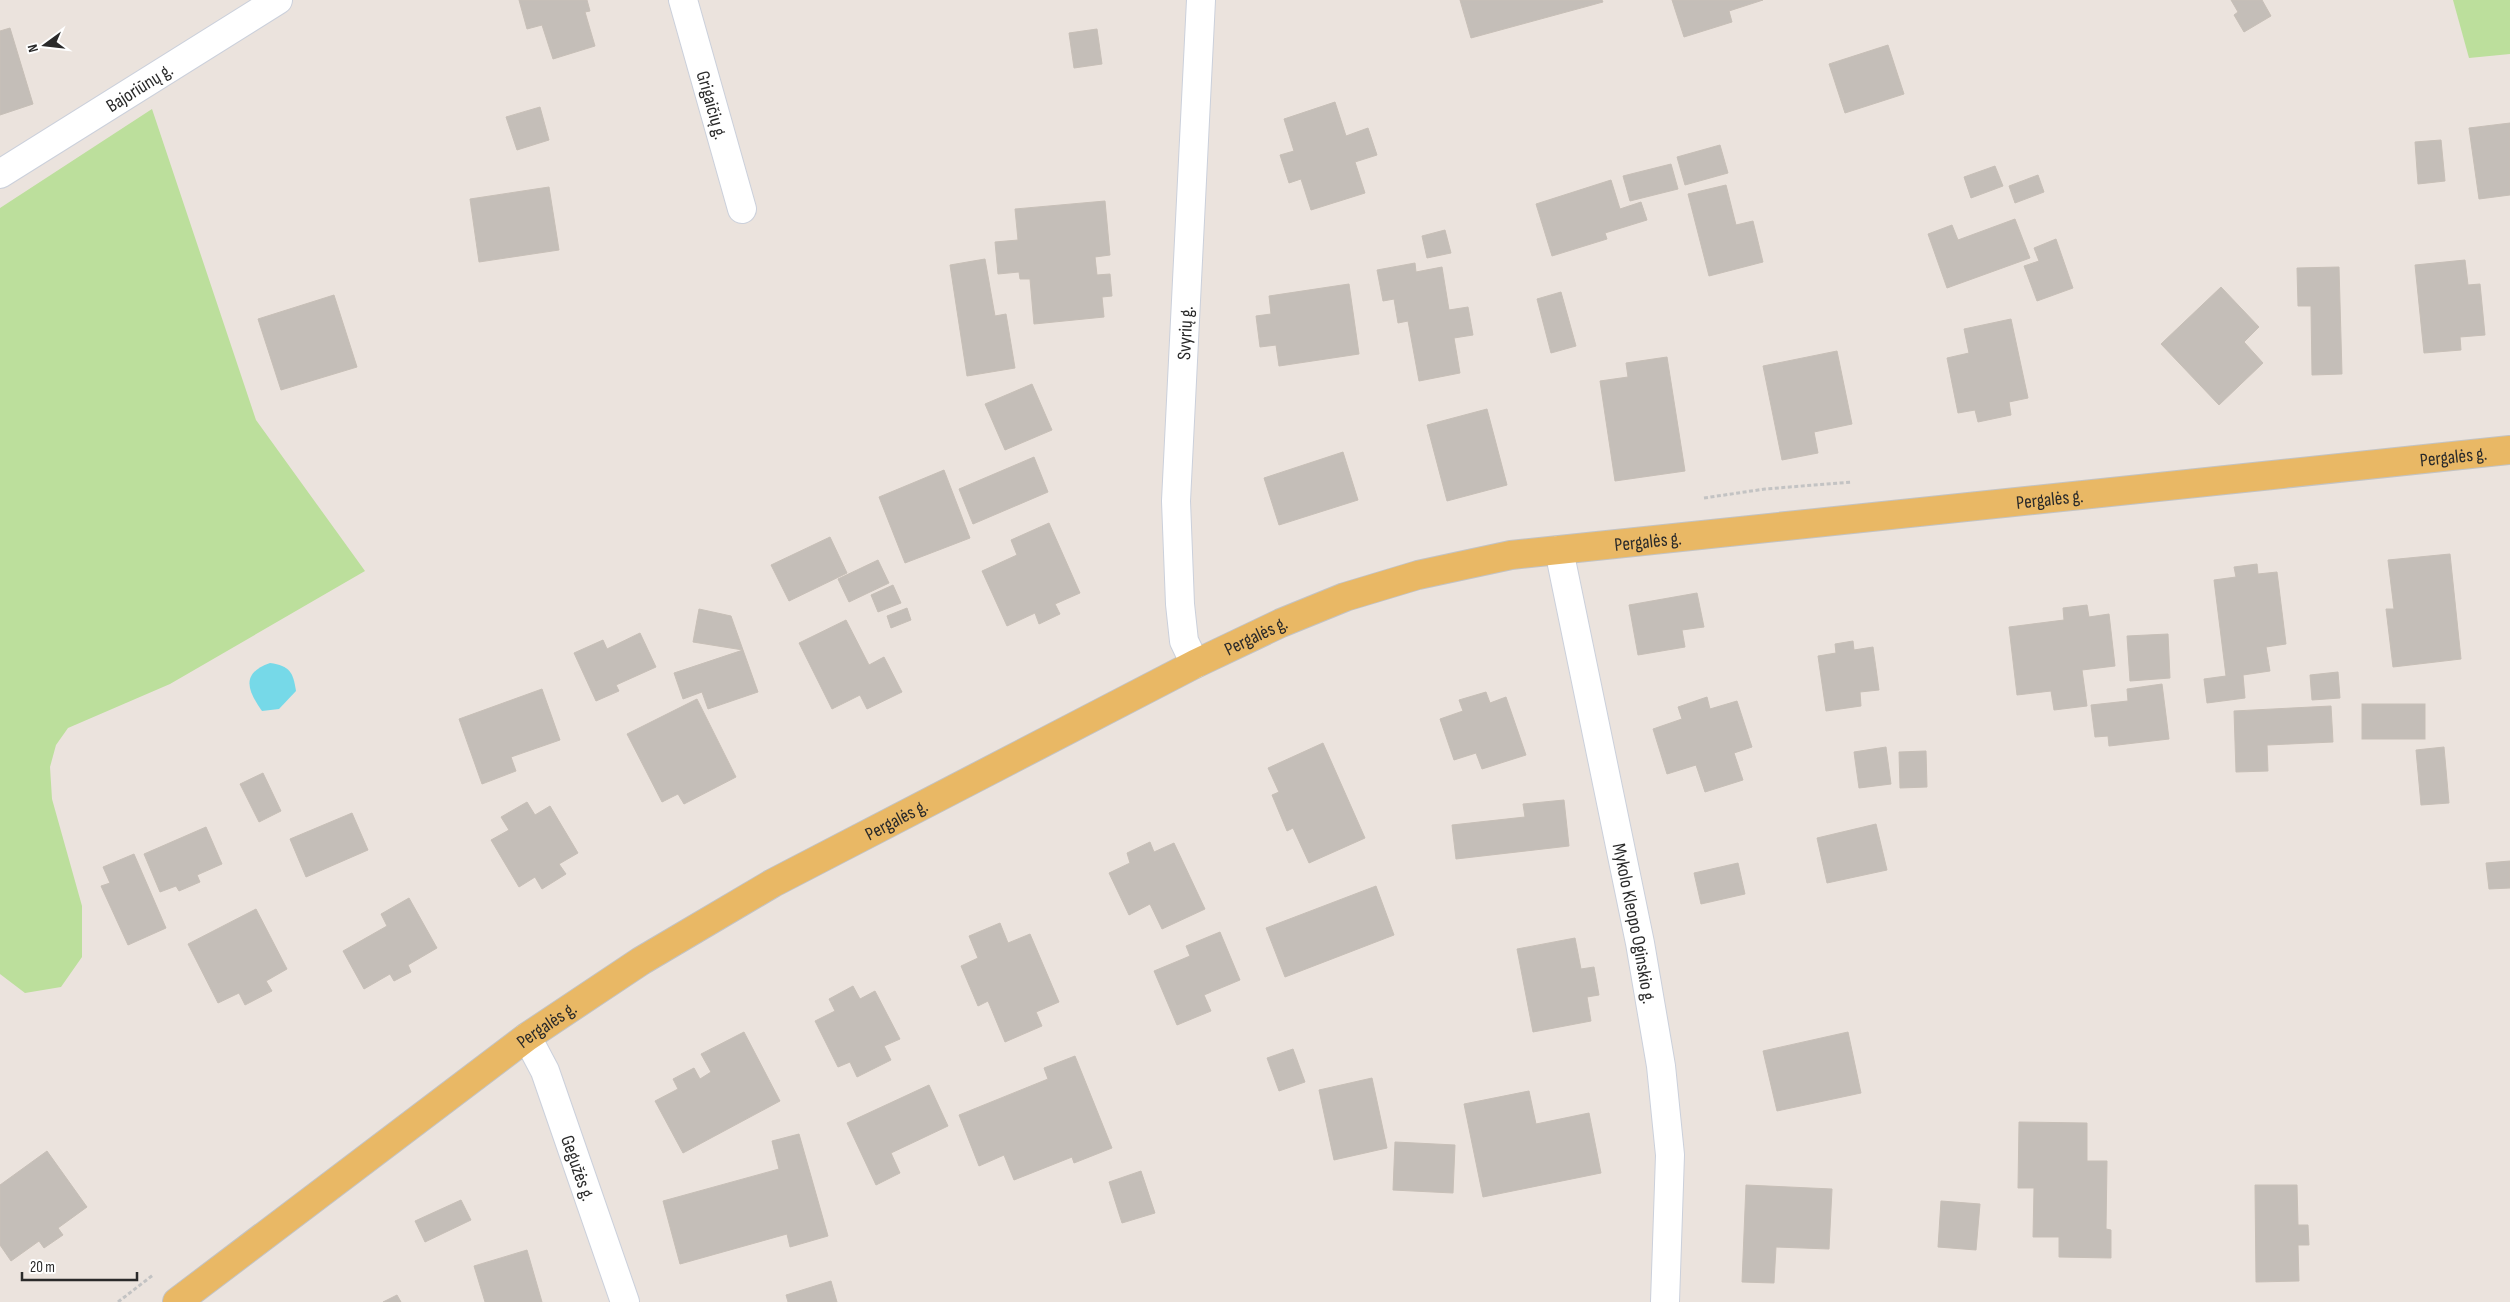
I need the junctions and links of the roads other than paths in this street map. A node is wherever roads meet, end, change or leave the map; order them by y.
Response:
1 (278, 0) edge
2 (682, 0) edge
3 (1201, 0) edge
4 (0, 174) edge
5 (742, 209) dead end
6 (2510, 450) edge
7 (1559, 550) junction
8 (1195, 664) junction
9 (527, 1037) junction
10 (177, 1302) edge
11 (625, 1302) edge
12 (1665, 1302) edge

1 - 4 street, Bajoriūnų g.
2 - 5 street, Grigaičių g.
3 - 8 street, Svyrių g.
6 - 7 main road, Pergalės g.
7 - 8 main road, Pergalės g.
7 - 12 street, Mykolo Kleopo Oginskio g.
8 - 9 main road, Pergalės g.
9 - 10 main road, Pergalės g.
9 - 11 street, Gegužės g.

